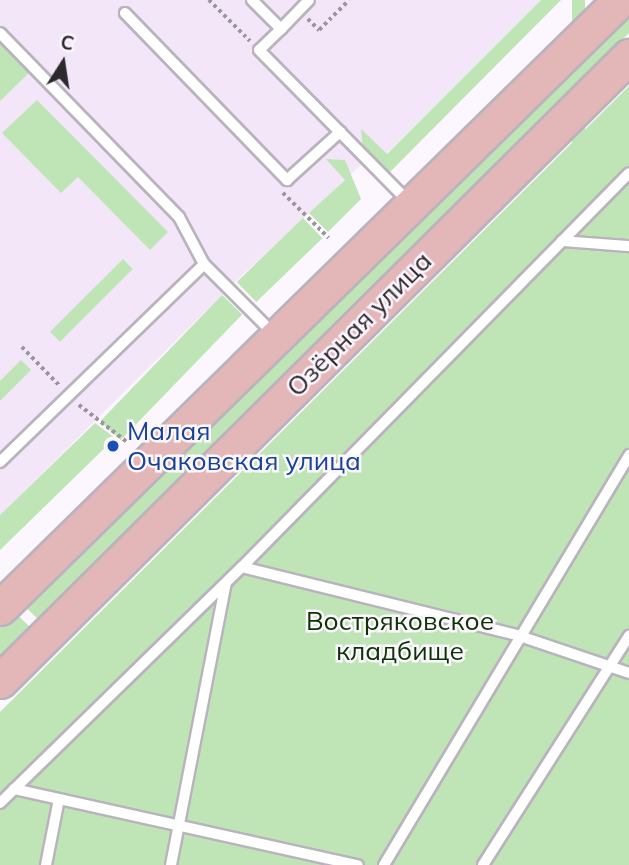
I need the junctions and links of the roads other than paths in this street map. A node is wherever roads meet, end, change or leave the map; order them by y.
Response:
1 (252, 0) edge
2 (309, 0) edge
3 (620, 0) edge
4 (125, 13) dead end
5 (281, 29) junction
6 (0, 33) edge
7 (629, 56) edge
8 (340, 132) junction
9 (629, 173) edge
10 (411, 204) junction
11 (562, 241) junction
12 (629, 246) edge
13 (204, 264) junction
14 (276, 336) junction
15 (629, 456) edge
16 (0, 462) edge
17 (242, 567) junction
18 (227, 582) junction
19 (0, 608) edge
20 (520, 636) junction
21 (629, 636) edge
22 (609, 666) junction
23 (629, 673) edge
24 (0, 681) edge
25 (15, 789) junction
26 (59, 799) junction
27 (0, 803) edge
28 (179, 825) junction
29 (46, 865) edge
30 (171, 865) edge
31 (358, 865) edge
32 (384, 865) edge
33 (484, 865) edge

1 - 5 lane
2 - 5 lane
3 - 10 main road, Озёрная улица
4 - 8 lane
5 - 8 lane
6 - 13 lane
7 - 24 main road, Озёрная улица
8 - 10 lane
9 - 11 lane
10 - 14 main road, Озёрная улица
11 - 12 lane
11 - 17 lane
13 - 14 lane
13 - 16 lane
14 - 19 main road, Озёрная улица
15 - 20 lane
17 - 18 lane
17 - 20 lane
18 - 25 lane
18 - 28 lane
20 - 22 lane
20 - 32 lane
21 - 22 lane
22 - 23 lane
22 - 33 lane
25 - 26 lane
25 - 27 lane
26 - 28 lane
26 - 29 lane
28 - 30 lane
28 - 31 lane

